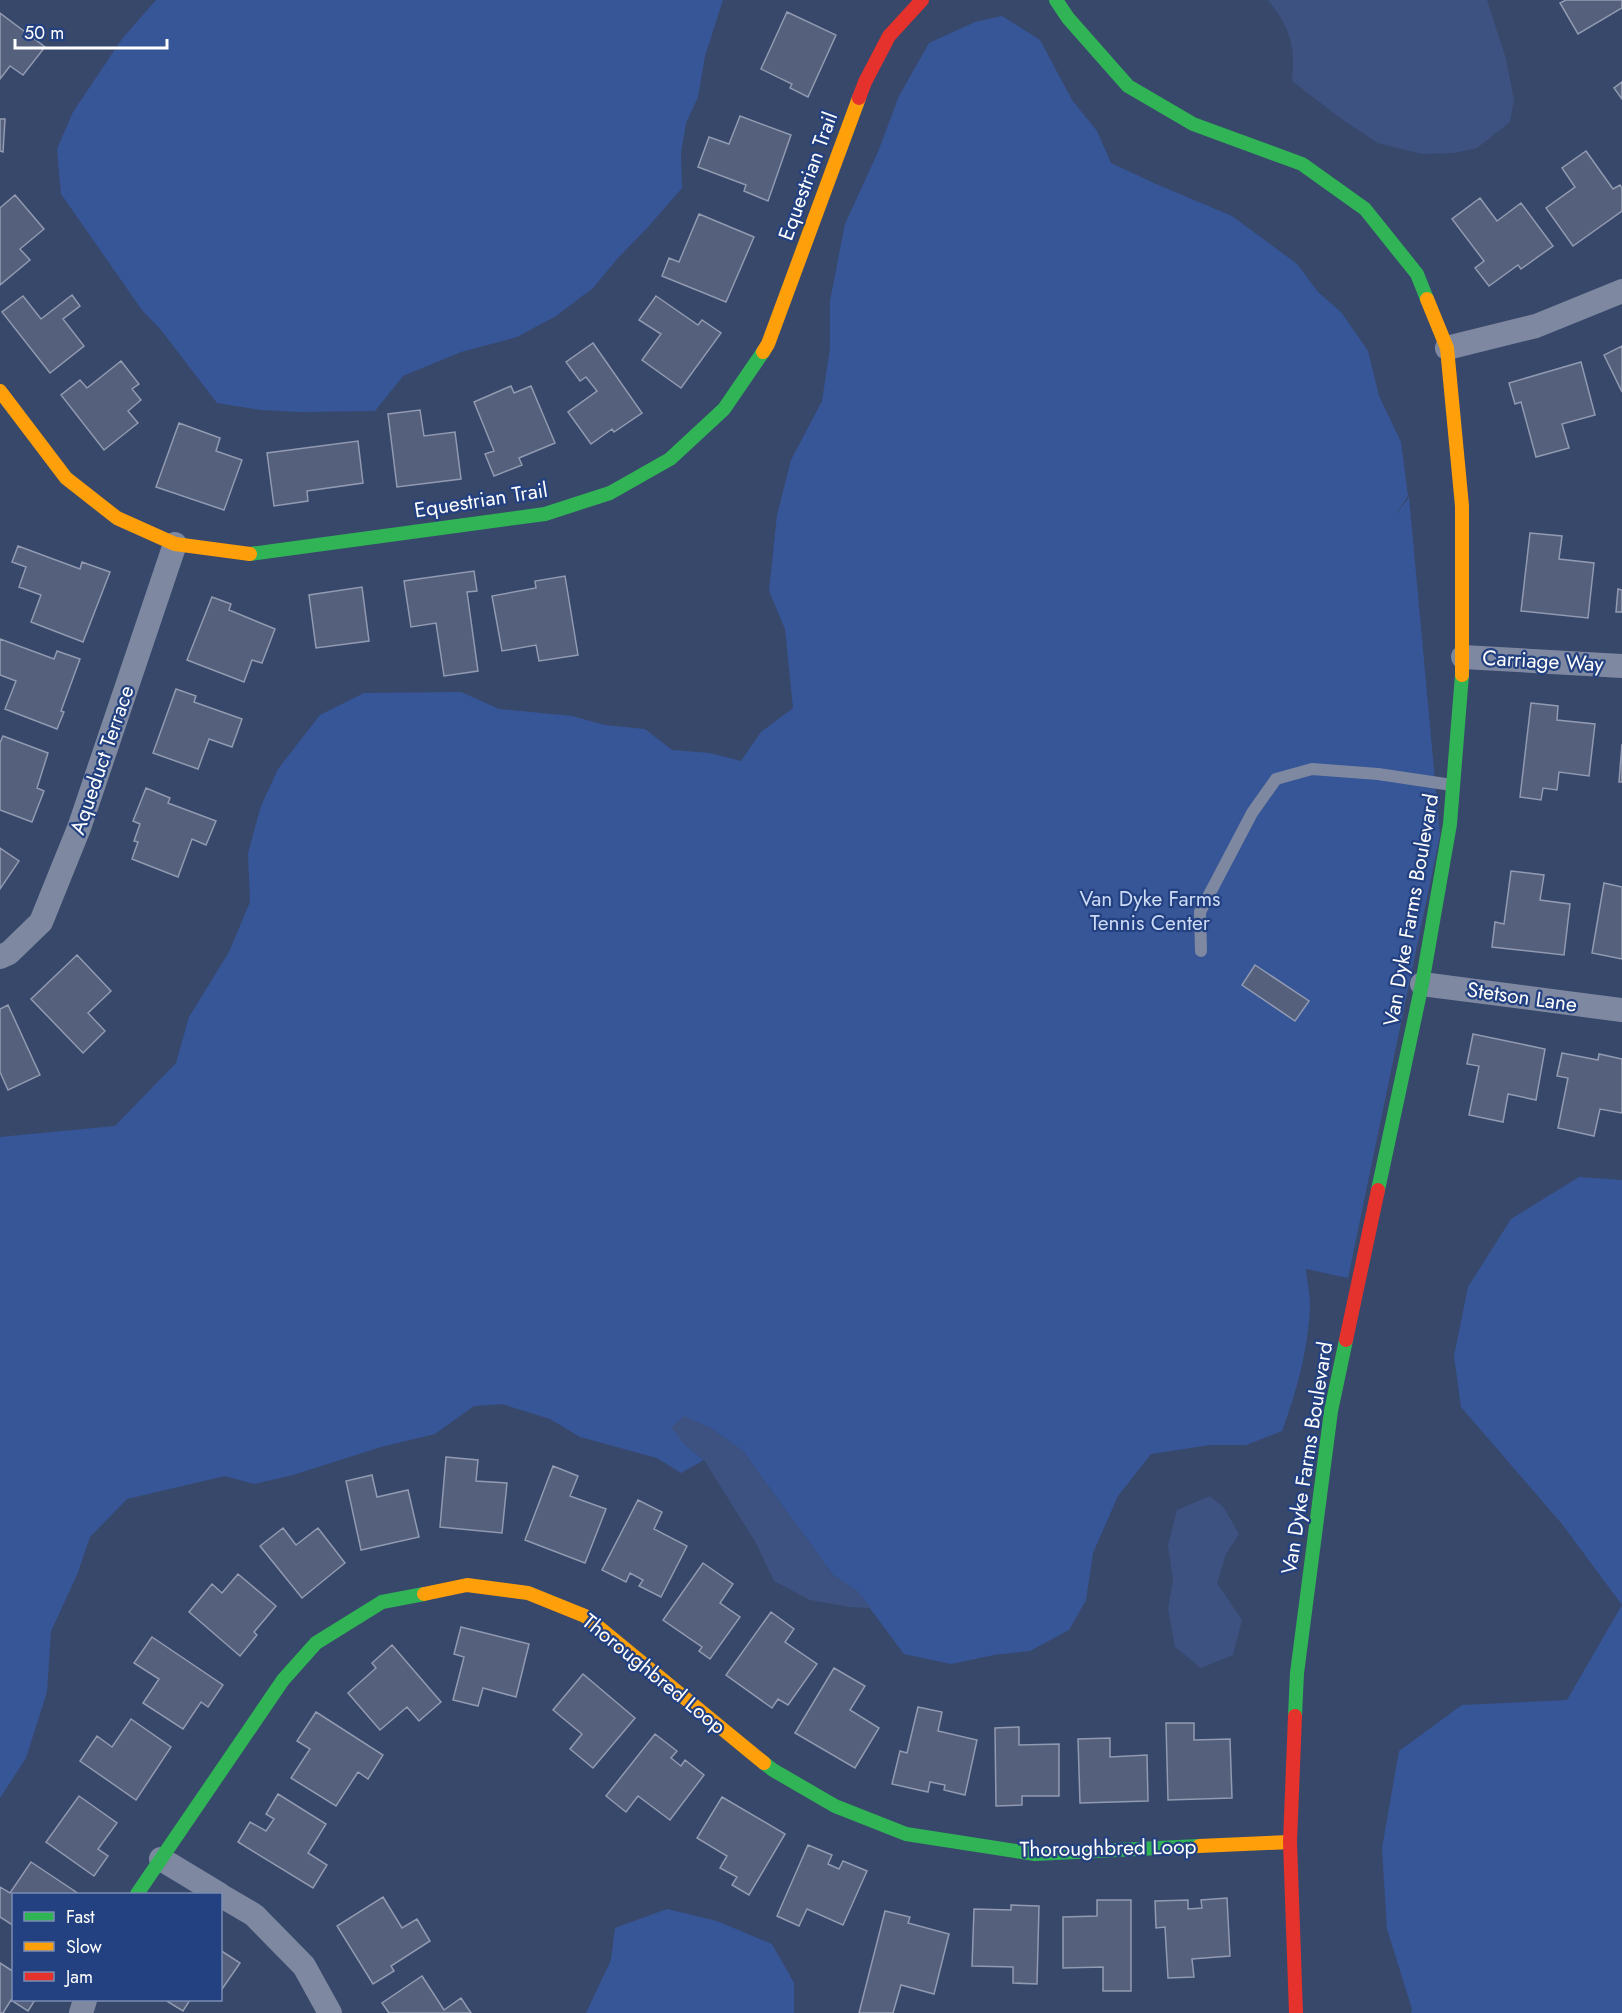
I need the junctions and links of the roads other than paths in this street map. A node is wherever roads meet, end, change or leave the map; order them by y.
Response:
1 (922, 0) edge
2 (1056, 0) edge
3 (1622, 291) edge
4 (1447, 348) junction
5 (0, 391) edge
6 (175, 544) junction
7 (1463, 657) junction
8 (1622, 666) edge
9 (1453, 785) junction
10 (1201, 951) dead end
11 (0, 957) edge
12 (1422, 984) junction
13 (1622, 1010) edge
14 (1290, 1842) junction
15 (161, 1859) junction
16 (138, 1893) edge
17 (217, 1893) edge
18 (222, 1896) edge
19 (330, 2013) edge
20 (1296, 2013) edge

1 - 6 street, Equestrian Trail
2 - 4 street, Van Dyke Farms Boulevard
3 - 4 street
4 - 7 street, Van Dyke Farms Boulevard
5 - 6 street, Equestrian Trail
6 - 11 street, Aqueduct Terrace
7 - 8 street, Carriage Way
7 - 9 street, Van Dyke Farms Boulevard
9 - 10 lane
9 - 12 street, Van Dyke Farms Boulevard
12 - 13 street, Stetson Lane
12 - 14 street, Van Dyke Farms Boulevard
14 - 15 street, Thoroughbred Loop
14 - 20 street, Van Dyke Farms Boulevard
15 - 16 street, Thoroughbred Loop
15 - 17 street
18 - 19 street

